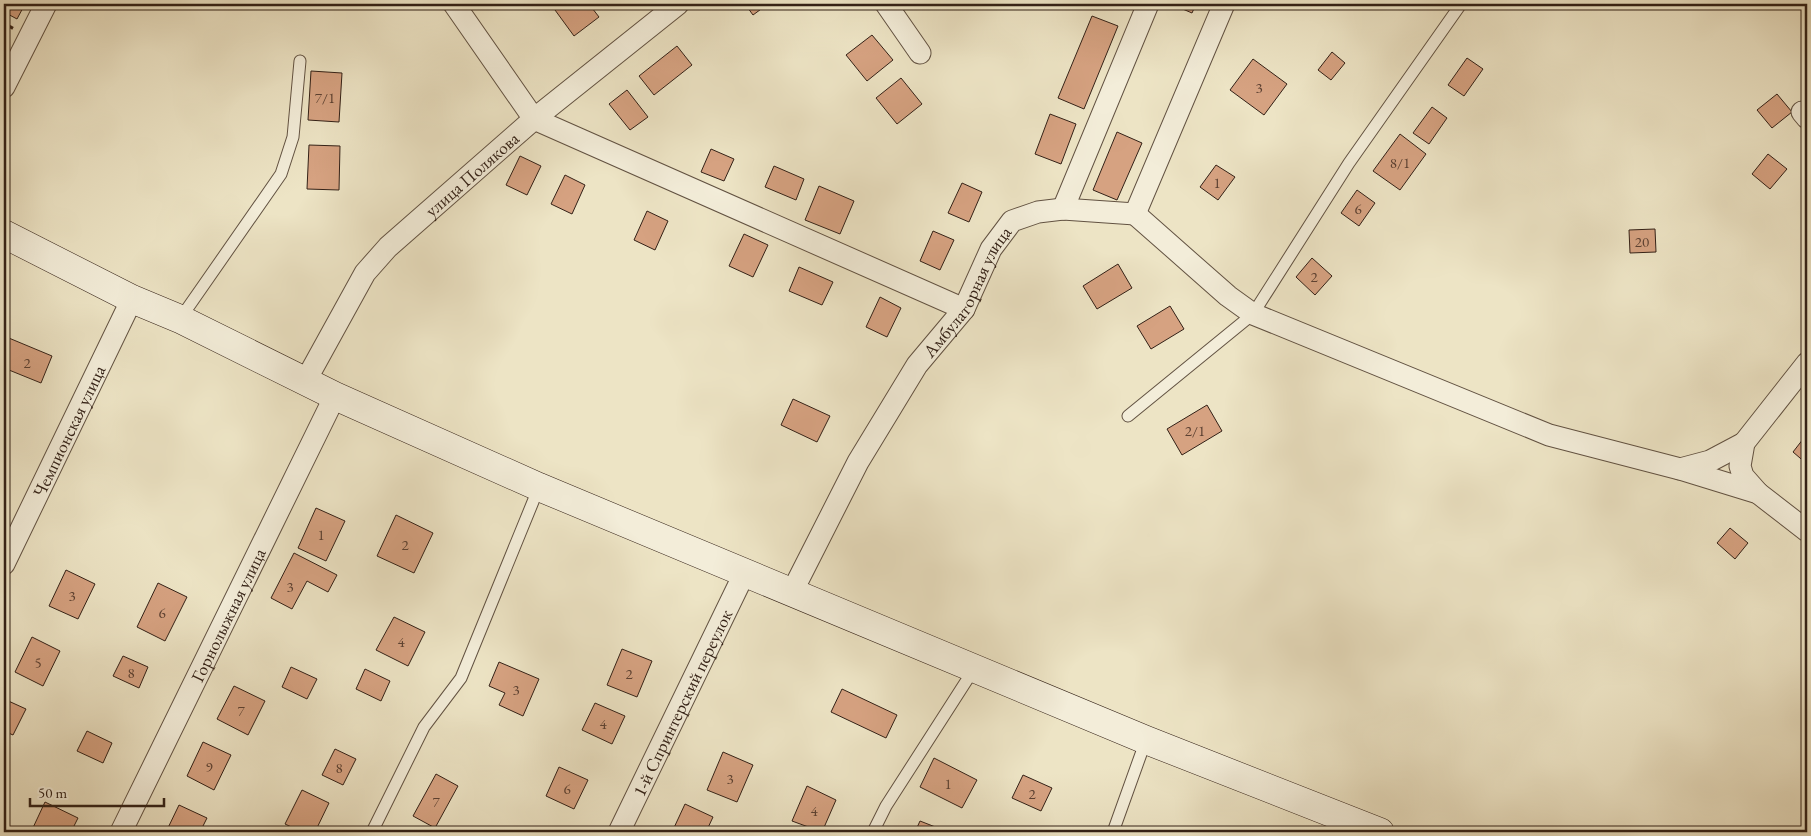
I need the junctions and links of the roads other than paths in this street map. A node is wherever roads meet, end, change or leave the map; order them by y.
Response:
1 (46, 4) edge
2 (454, 4) edge
3 (678, 4) edge
4 (886, 4) edge
5 (1148, 4) edge
6 (1224, 4) edge
7 (1461, 4) edge
8 (920, 53) dead end
9 (300, 61) dead end
10 (4, 87) edge
11 (534, 119) junction
12 (1063, 209) junction
13 (1135, 214) junction
14 (4, 234) edge
15 (132, 299) junction
16 (964, 309) junction
17 (1253, 314) junction
18 (180, 319) junction
19 (1807, 363) edge
20 (306, 380) junction
21 (335, 396) junction
22 (1128, 416) dead end
23 (1744, 443) junction
24 (1680, 469) junction
25 (539, 488) junction
26 (1758, 493) junction
27 (1807, 532) edge
28 (4, 564) edge
29 (745, 572) junction
30 (792, 592) junction
31 (974, 669) junction
32 (1146, 740) junction
33 (121, 832) edge
34 (372, 832) edge
35 (618, 832) edge
36 (873, 832) edge
37 (1113, 832) edge
38 (1380, 832) edge

1 - 10 street
2 - 11 street
3 - 11 street, улица Полякова
4 - 8 street
5 - 12 street
6 - 13 street
7 - 17 lane
9 - 18 lane
11 - 16 street
11 - 20 street, улица Полякова
12 - 13 street, Амбулаторная улица
12 - 16 street, Амбулаторная улица
13 - 17 street
14 - 15 street
15 - 18 street
15 - 28 street, Чемпионская улица
16 - 30 street, Амбулаторная улица
17 - 22 lane
17 - 24 street
18 - 20 street
19 - 23 street
20 - 21 street
21 - 25 street
21 - 33 street, Горнолыжная улица
23 - 24 street
23 - 26 street
24 - 26 street
25 - 29 street
25 - 34 lane
26 - 27 street
29 - 30 street
29 - 35 street, 1-й Спринтерский переулок
30 - 31 street
31 - 32 street
31 - 36 lane
32 - 37 lane
32 - 38 street

